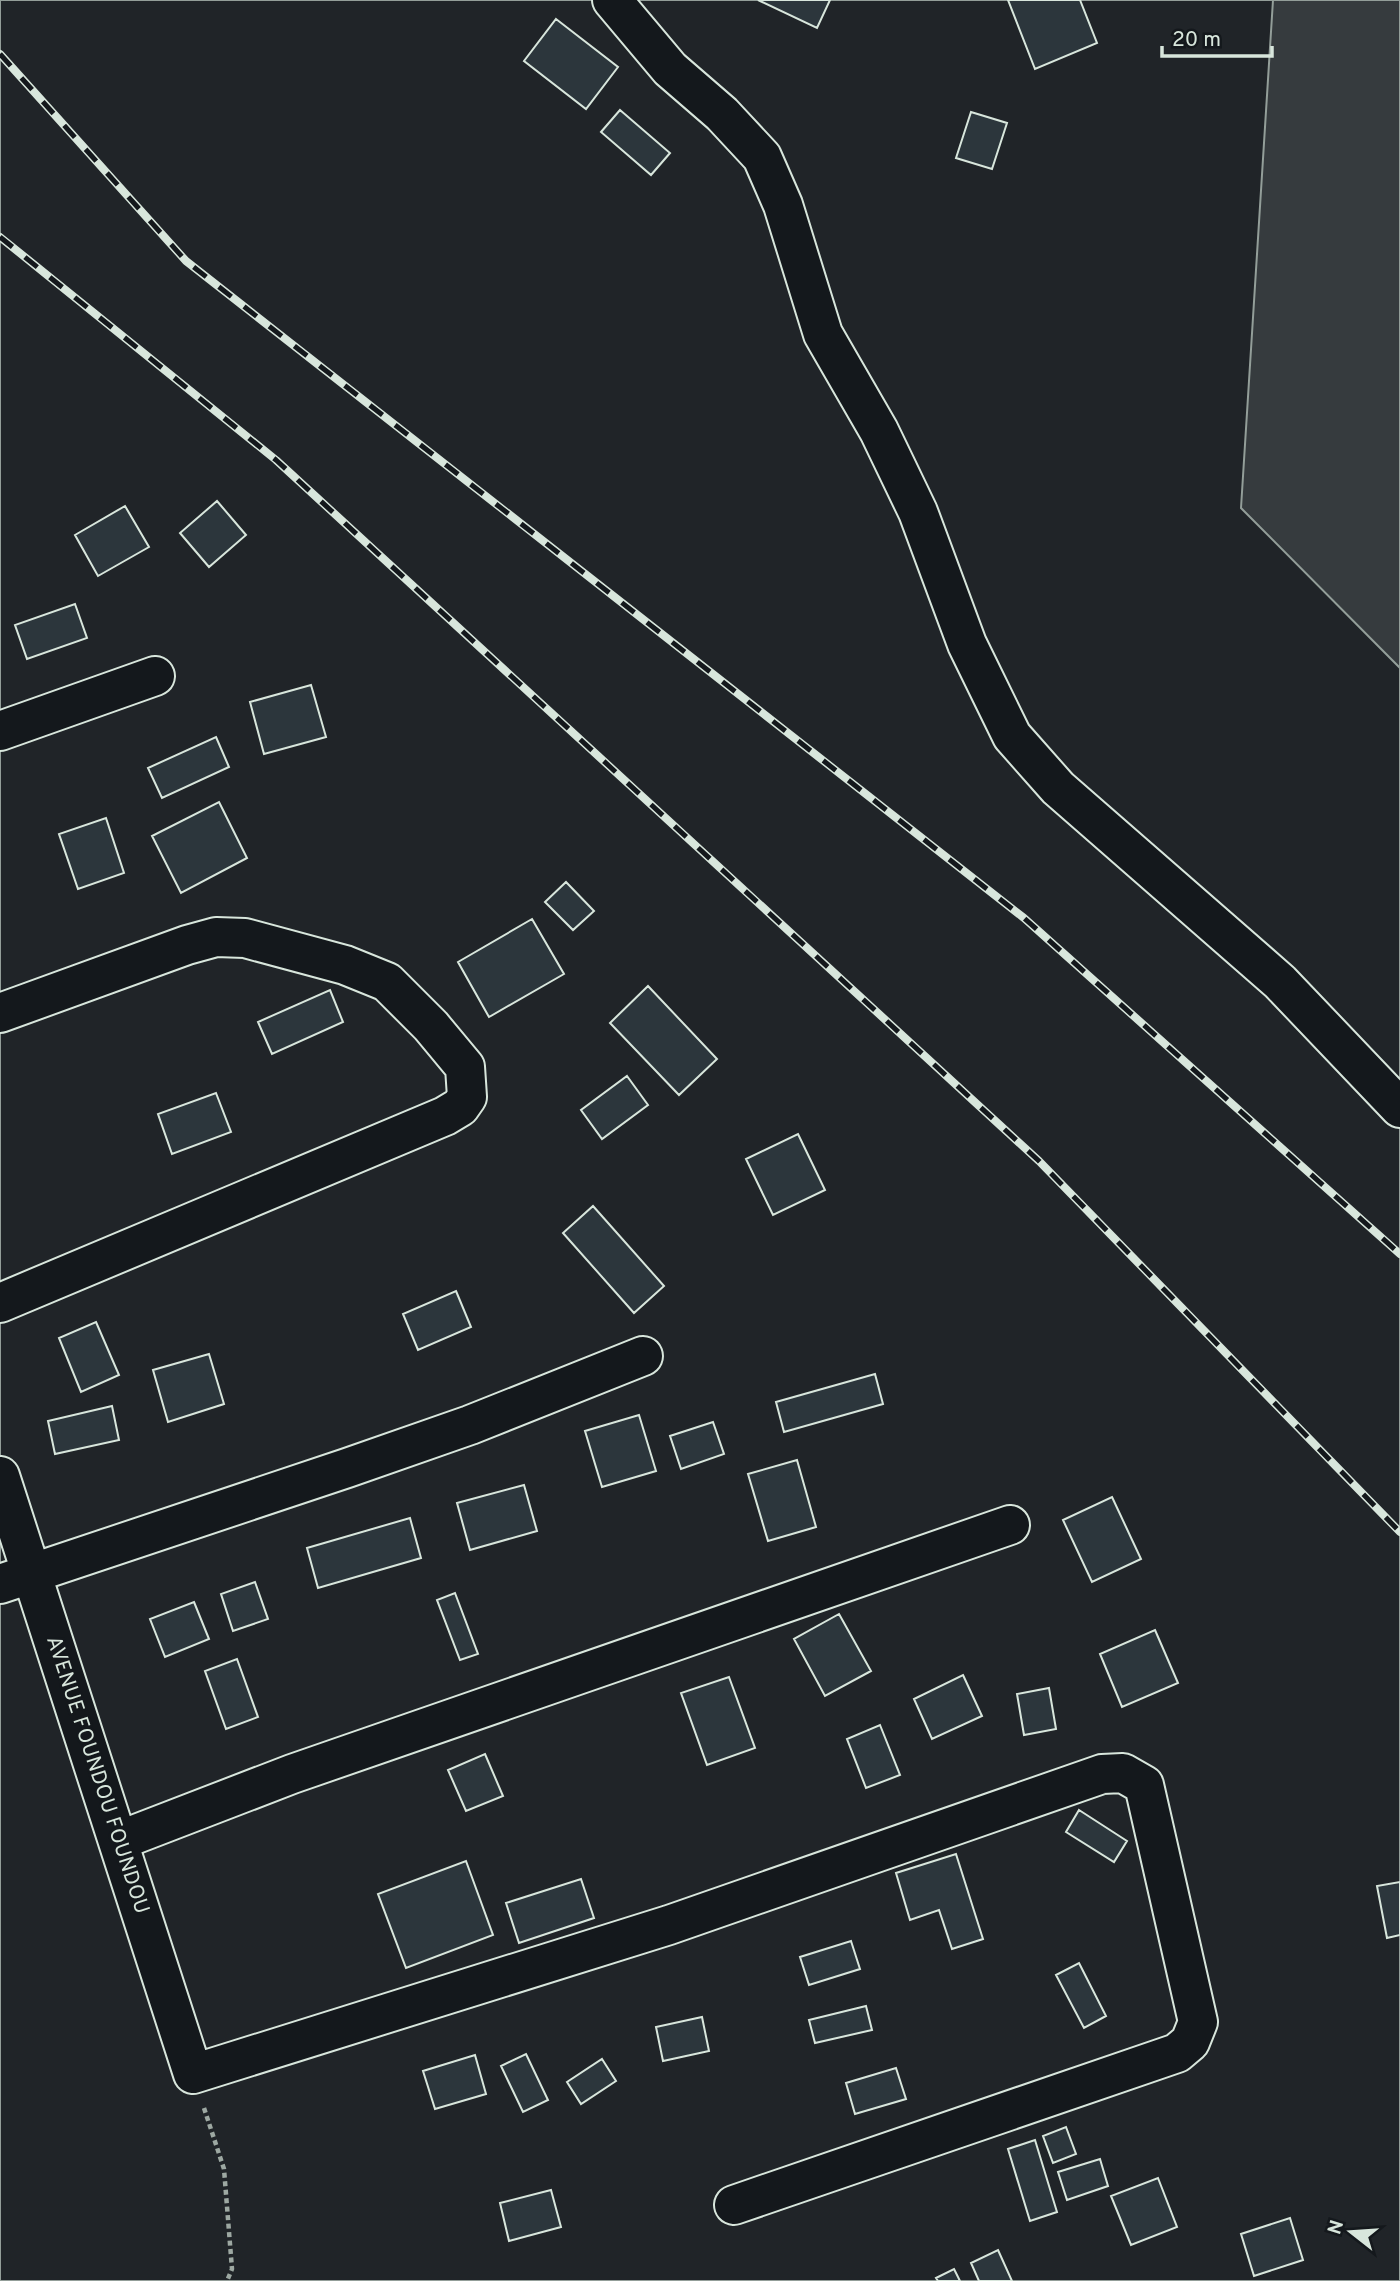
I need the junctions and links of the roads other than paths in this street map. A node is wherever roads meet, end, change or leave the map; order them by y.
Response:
1 (612, 0) edge
2 (155, 676) dead end
3 (0, 731) edge
4 (0, 1013) edge
5 (1400, 1108) edge
6 (0, 1303) edge
7 (643, 1356) dead end
8 (0, 1476) edge
9 (1010, 1525) dead end
10 (16, 1578) edge
11 (118, 1841) junction
12 (734, 2204) dead end

1 - 5 street
2 - 3 street
4 - 6 street
7 - 10 street
8 - 10 street, AVENUE FOUNDOU FOUNDOU
9 - 11 street
10 - 11 street, AVENUE FOUNDOU FOUNDOU
11 - 12 street, AVENUE FOUNDOU FOUNDOU

